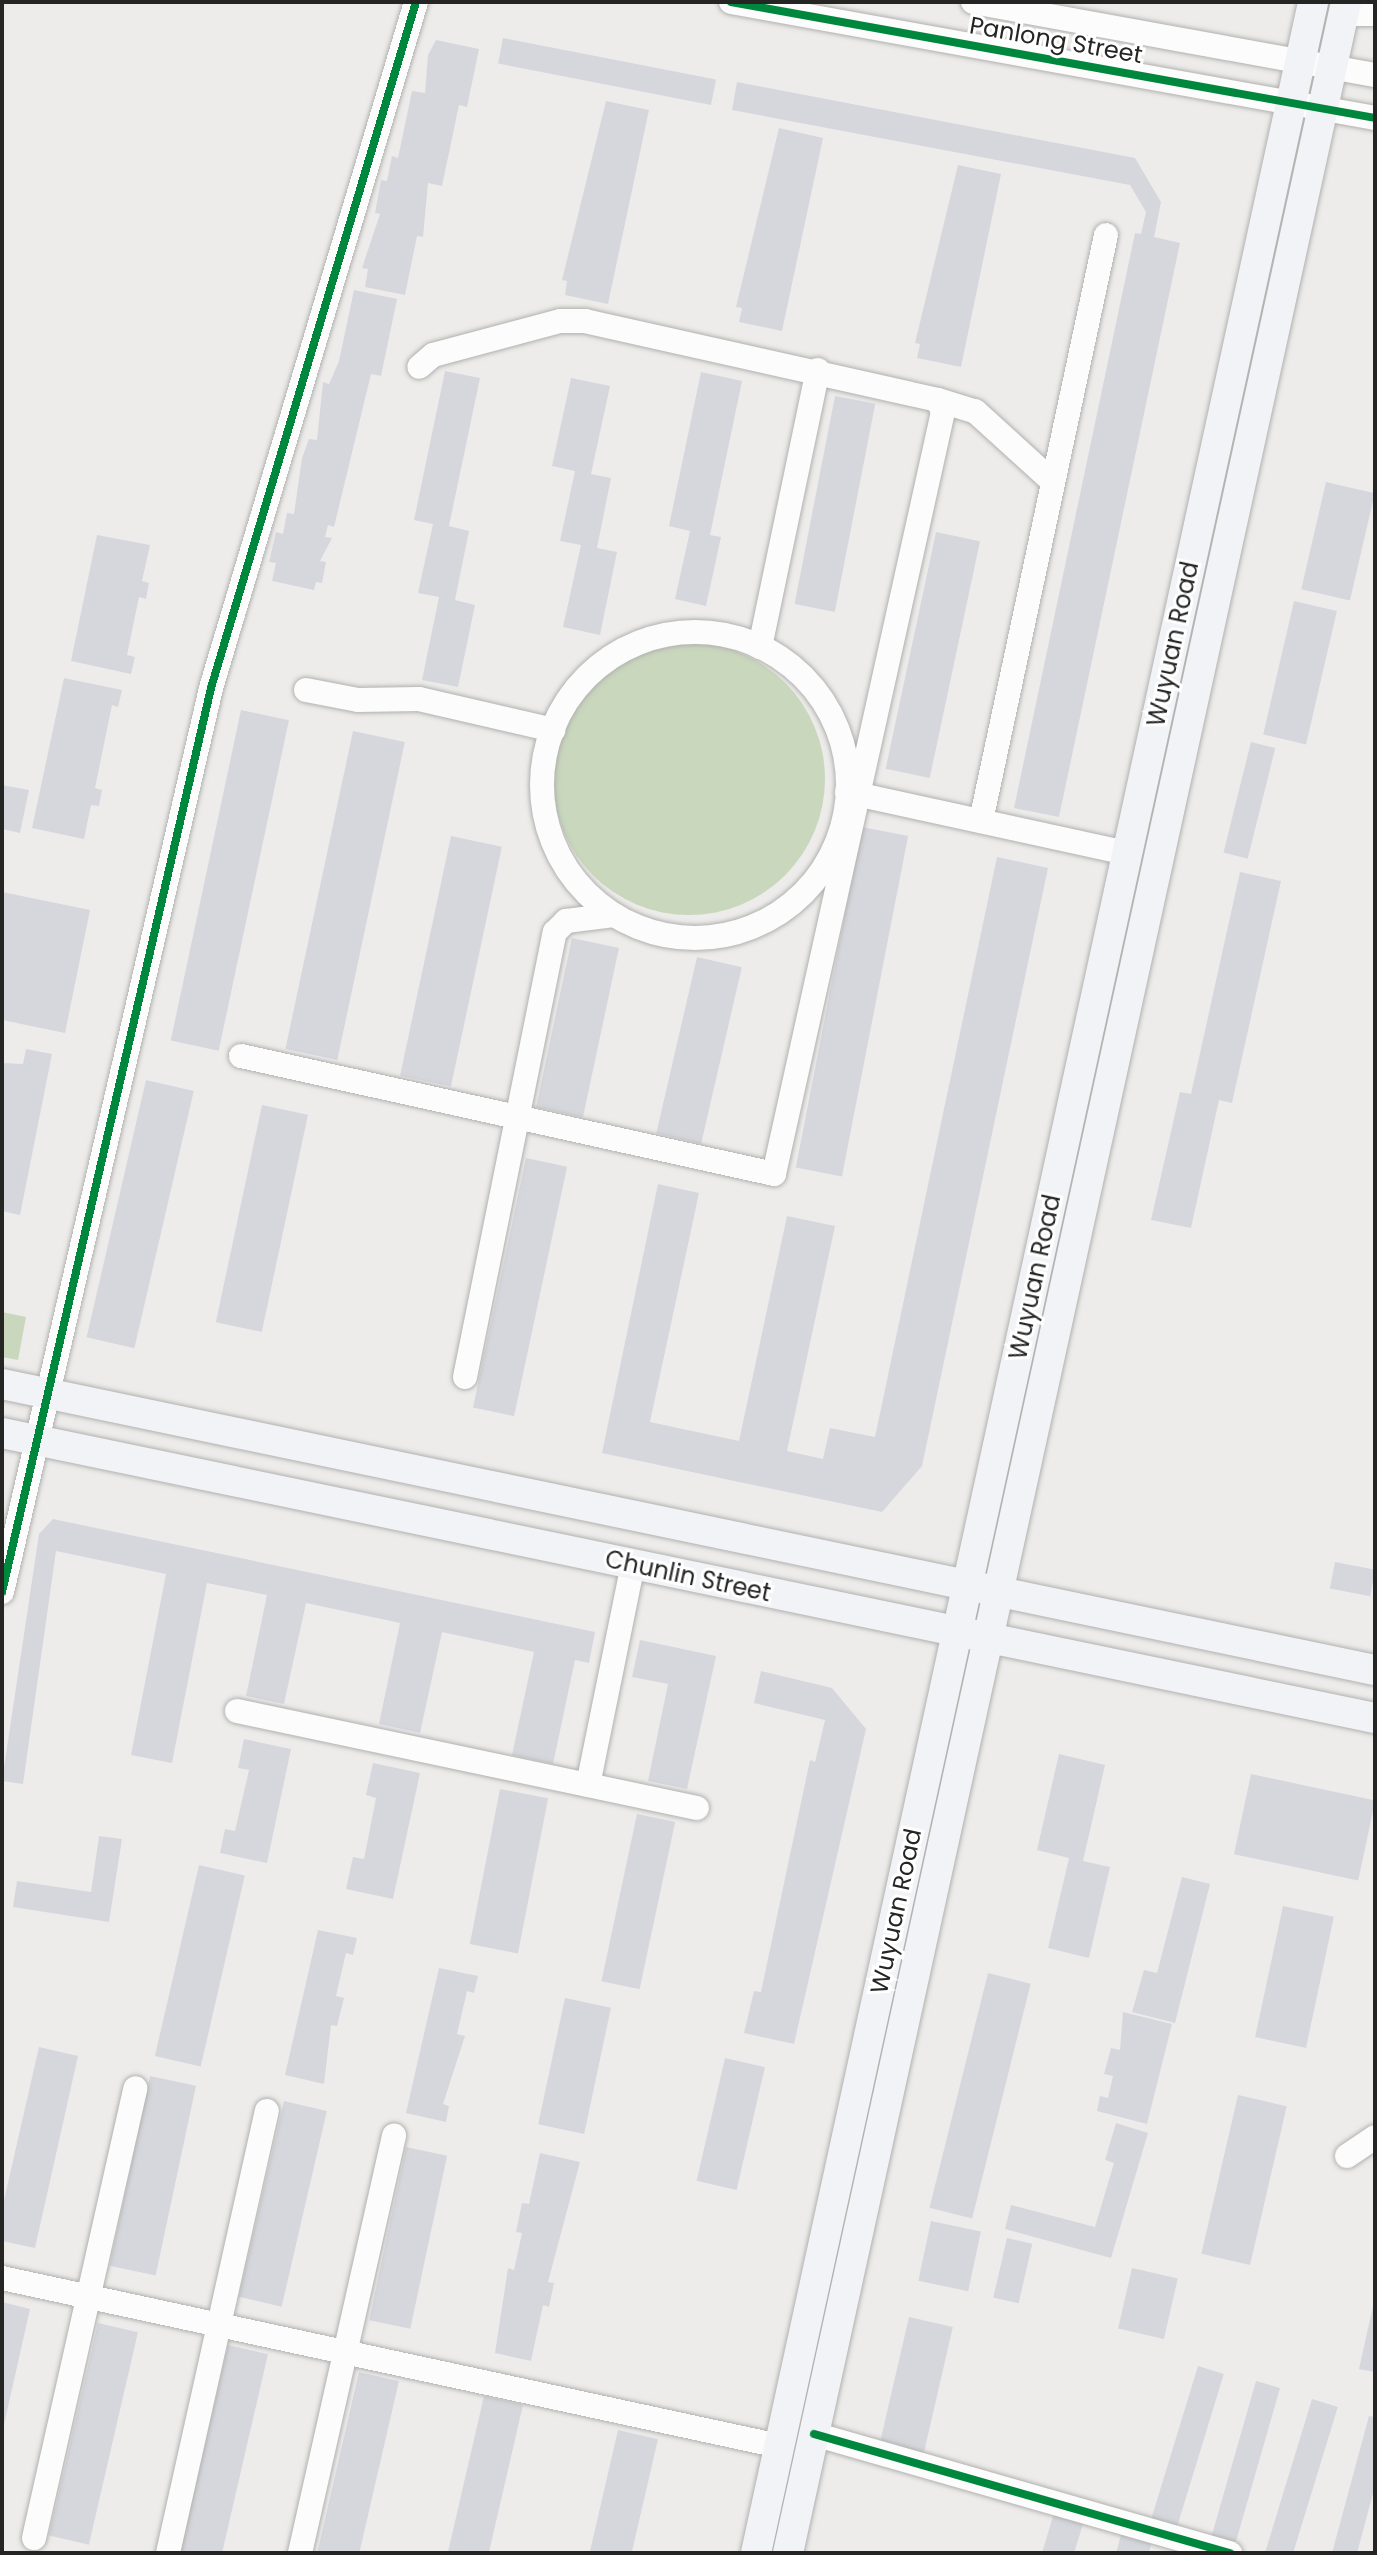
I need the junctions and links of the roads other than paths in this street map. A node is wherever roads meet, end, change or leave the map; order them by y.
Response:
1 (416, 2) edge
2 (731, 2) edge
3 (973, 2) edge
4 (1313, 2) edge
5 (1345, 8) edge
6 (1375, 14) edge
7 (1301, 61) junction
8 (1332, 67) junction
9 (1375, 75) edge
10 (1291, 103) junction
11 (1323, 109) junction
12 (1375, 118) edge
13 (1106, 235) dead end
14 (419, 367) dead end
15 (818, 370) junction
16 (938, 400) junction
17 (1053, 482) junction
18 (760, 647) junction
19 (306, 690) dead end
20 (553, 730) junction
21 (852, 794) junction
22 (981, 821) junction
23 (1127, 853) junction
24 (614, 915) junction
25 (241, 1056) dead end
26 (518, 1117) junction
27 (465, 1377) dead end
28 (2, 1384) edge
29 (47, 1394) junction
30 (2, 1433) edge
31 (36, 1440) junction
32 (633, 1564) junction
33 (967, 1585) junction
34 (2, 1592) edge
35 (999, 1592) junction
36 (957, 1631) junction
37 (988, 1638) junction
38 (1375, 1670) edge
39 (237, 1711) dead end
40 (1375, 1718) edge
41 (588, 1785) junction
42 (697, 1808) dead end
43 (135, 2088) dead end
44 (267, 2111) dead end
45 (394, 2135) dead end
46 (1375, 2137) edge
47 (1347, 2156) dead end
48 (2, 2278) edge
49 (88, 2297) junction
50 (219, 2325) junction
51 (345, 2352) junction
52 (814, 2434) junction
53 (779, 2446) junction
54 (34, 2538) dead end
55 (168, 2553) edge
56 (300, 2553) edge
57 (756, 2553) edge
58 (788, 2553) edge
59 (1230, 2553) edge

1 - 29 street
2 - 10 street, Panlong Street
3 - 7 street, Panlong Street
4 - 7 main road, Wuyuan Road
5 - 6 street
5 - 8 main road, Wuyuan Road
7 - 8 street, Panlong Street
7 - 10 main road, Wuyuan Road
8 - 9 street, Panlong Street
8 - 11 main road, Wuyuan Road
10 - 11 street, Panlong Street
10 - 23 main road, Wuyuan Road
11 - 12 street, Panlong Street
11 - 35 main road, Wuyuan Road
13 - 17 street
14 - 15 street
15 - 16 street
15 - 18 street
16 - 17 street
16 - 21 street
17 - 22 street
18 - 20 street
18 - 21 street
19 - 20 street
20 - 24 street
21 - 22 street
21 - 24 street
21 - 26 street
22 - 23 street
23 - 33 main road, Wuyuan Road
24 - 26 street
25 - 26 street
26 - 27 street
28 - 29 main road, Chunlin Street
29 - 31 street
29 - 33 main road, Chunlin Street
30 - 31 main road, Chunlin Street
31 - 32 main road, Chunlin Street
31 - 34 street
32 - 36 main road, Chunlin Street
32 - 41 street
33 - 35 main road, Chunlin Street
33 - 36 main road, Wuyuan Road
35 - 37 main road, Wuyuan Road
35 - 38 main road, Chunlin Street
36 - 37 main road, Chunlin Street
36 - 53 main road, Wuyuan Road
37 - 40 main road, Chunlin Street
37 - 52 main road, Wuyuan Road
39 - 41 street
41 - 42 street
43 - 49 street
44 - 50 street
45 - 51 street
46 - 47 street
48 - 49 street
49 - 50 street
49 - 54 street
50 - 51 street
50 - 55 street
51 - 53 street
51 - 56 street
52 - 58 main road, Wuyuan Road
52 - 59 street
53 - 57 main road, Wuyuan Road

